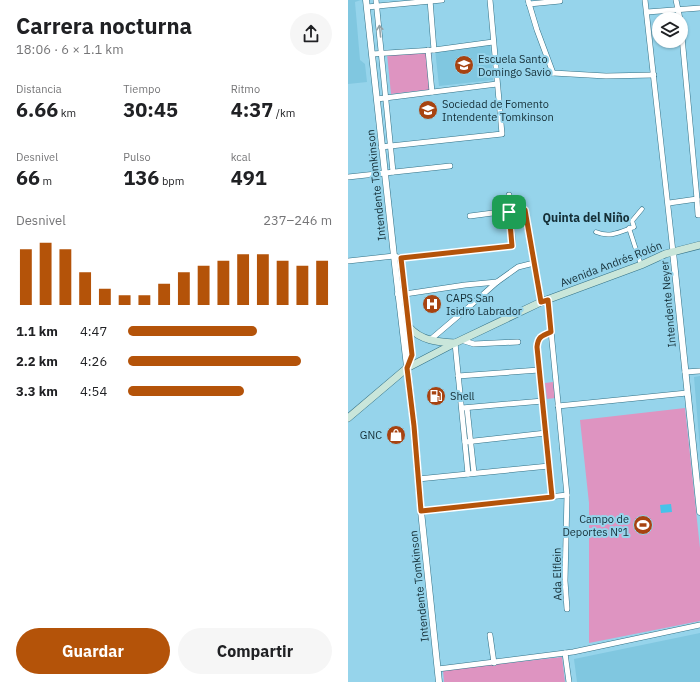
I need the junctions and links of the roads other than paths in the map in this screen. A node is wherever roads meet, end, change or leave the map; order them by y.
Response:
1 (366, 0) edge
2 (376, 0) edge
3 (442, 0) edge
4 (490, 0) edge
5 (645, 0) edge
6 (676, 0) edge
7 (430, 1) edge
8 (560, 1) edge
9 (528, 2) edge
10 (377, 6) junction
11 (367, 7) junction
12 (700, 8) edge
13 (678, 10) junction
14 (647, 12) junction
15 (493, 42) junction
16 (683, 48) edge
17 (431, 50) junction
18 (382, 53) junction
19 (372, 54) junction
20 (553, 73) junction
21 (533, 75) dead end
22 (654, 75) junction
23 (497, 84) junction
24 (432, 92) junction
25 (386, 97) junction
26 (376, 99) junction
27 (390, 146) junction
28 (382, 147) junction
29 (450, 166) dead end
30 (393, 172) junction
31 (384, 173) junction
32 (348, 177) edge
33 (509, 195) dead end
34 (697, 200) junction
35 (669, 203) junction
36 (642, 209) dead end
37 (509, 212) junction
38 (700, 215) edge
39 (470, 216) dead end
40 (629, 228) junction
41 (596, 232) dead end
42 (700, 245) edge
43 (673, 252) junction
44 (394, 256) junction
45 (401, 258) junction
46 (348, 261) edge
47 (534, 263) junction
48 (641, 265) junction
49 (497, 282) junction
50 (398, 294) junction
51 (405, 294) junction
52 (544, 301) junction
53 (409, 327) junction
54 (551, 332) junction
55 (430, 340) junction
56 (458, 341) junction
57 (518, 342) dead end
58 (407, 368) junction
59 (539, 370) junction
60 (700, 370) edge
61 (685, 372) junction
62 (458, 376) junction
63 (687, 393) junction
64 (543, 401) junction
65 (558, 406) junction
66 (465, 408) junction
67 (348, 418) edge
68 (546, 433) junction
69 (468, 442) junction
70 (549, 466) junction
71 (471, 473) junction
72 (418, 478) junction
73 (568, 495) junction
74 (552, 497) junction
75 (421, 511) junction
76 (700, 512) edge
77 (568, 609) dead end
78 (700, 625) edge
79 (490, 635) dead end
80 (565, 653) junction
81 (494, 663) junction
82 (438, 669) junction
83 (439, 682) edge
84 (569, 682) edge

1 - 11 street, Intendente Tomkinson
2 - 10 street, Intendente Tomkinson
3 - 7 street
4 - 15 street
5 - 14 street, Intendente Neyer
6 - 13 street
7 - 10 street
7 - 17 street
8 - 9 street
9 - 20 street
10 - 11 street
18 -> 10 street, Intendente Tomkinson
11 - 19 street, Intendente Tomkinson
12 - 13 street
13 - 14 street
14 - 22 street, Intendente Neyer
15 - 17 street
15 - 23 street
16 - 34 street
17 - 18 street
17 - 24 street
18 - 19 street
18 - 25 street, Intendente Tomkinson
19 - 26 street, Intendente Tomkinson
20 - 21 street
20 - 22 street
22 - 35 street, Intendente Neyer
23 - 24 street
23 - 27 street
24 - 25 street
25 - 26 street
25 - 27 street, Intendente Tomkinson
26 - 28 street, Intendente Tomkinson
27 - 28 street
27 - 30 street, Intendente Tomkinson
28 - 31 street, Intendente Tomkinson
29 - 30 street
30 - 31 street
31 - 32 street
31 - 44 street, Intendente Tomkinson
33 - 37 street
34 - 35 street
34 - 38 street
35 - 43 street, Intendente Neyer
36 - 40 street
37 - 39 street
37 - 45 street
37 - 47 street, Ada Elflein
40 - 41 street
40 - 48 street
42 - 43 main road, Avenida Andrés Rolón
43 - 48 main road, Avenida Andrés Rolón
43 - 61 street, Intendente Neyer
44 - 45 street
44 - 46 street
44 - 50 street, Intendente Tomkinson
45 - 51 street, Intendente Tomkinson
47 - 49 street
47 - 52 street, Ada Elflein
48 - 52 main road, Avenida Andrés Rolón
49 - 51 street
49 - 55 street
50 - 51 street
50 - 58 street, Intendente Tomkinson
51 - 53 street, Intendente Tomkinson
52 - 54 street, Ada Elflein
52 - 56 main road, Avenida Andrés Rolón
53 - 55 main road
53 - 58 street, Intendente Tomkinson
54 - 59 street
54 - 65 street, Ada Elflein
55 - 56 main road
56 - 57 street
56 - 58 main road, Avenida Andrés Rolón
56 - 62 street
58 - 67 main road, Avenida Andrés Rolón
58 - 72 street, Intendente Tomkinson
59 - 62 street
59 - 64 street
60 - 61 street
61 - 63 street, Intendente Neyer
62 - 66 street
63 - 65 street
63 - 76 street, Intendente Neyer
64 - 66 street
64 - 68 street
65 - 73 street, Ada Elflein
66 - 69 street
68 - 69 street
68 - 70 street
69 - 71 street
70 - 71 street
70 - 74 street
71 - 72 street
72 - 75 street, Intendente Tomkinson
73 - 74 street
73 - 77 street, Ada Elflein
74 - 75 street
75 - 82 street, Intendente Tomkinson
78 - 80 street
79 - 81 street
80 - 81 street
80 - 84 street
81 - 82 street
82 - 83 street, Intendente Tomkinson

